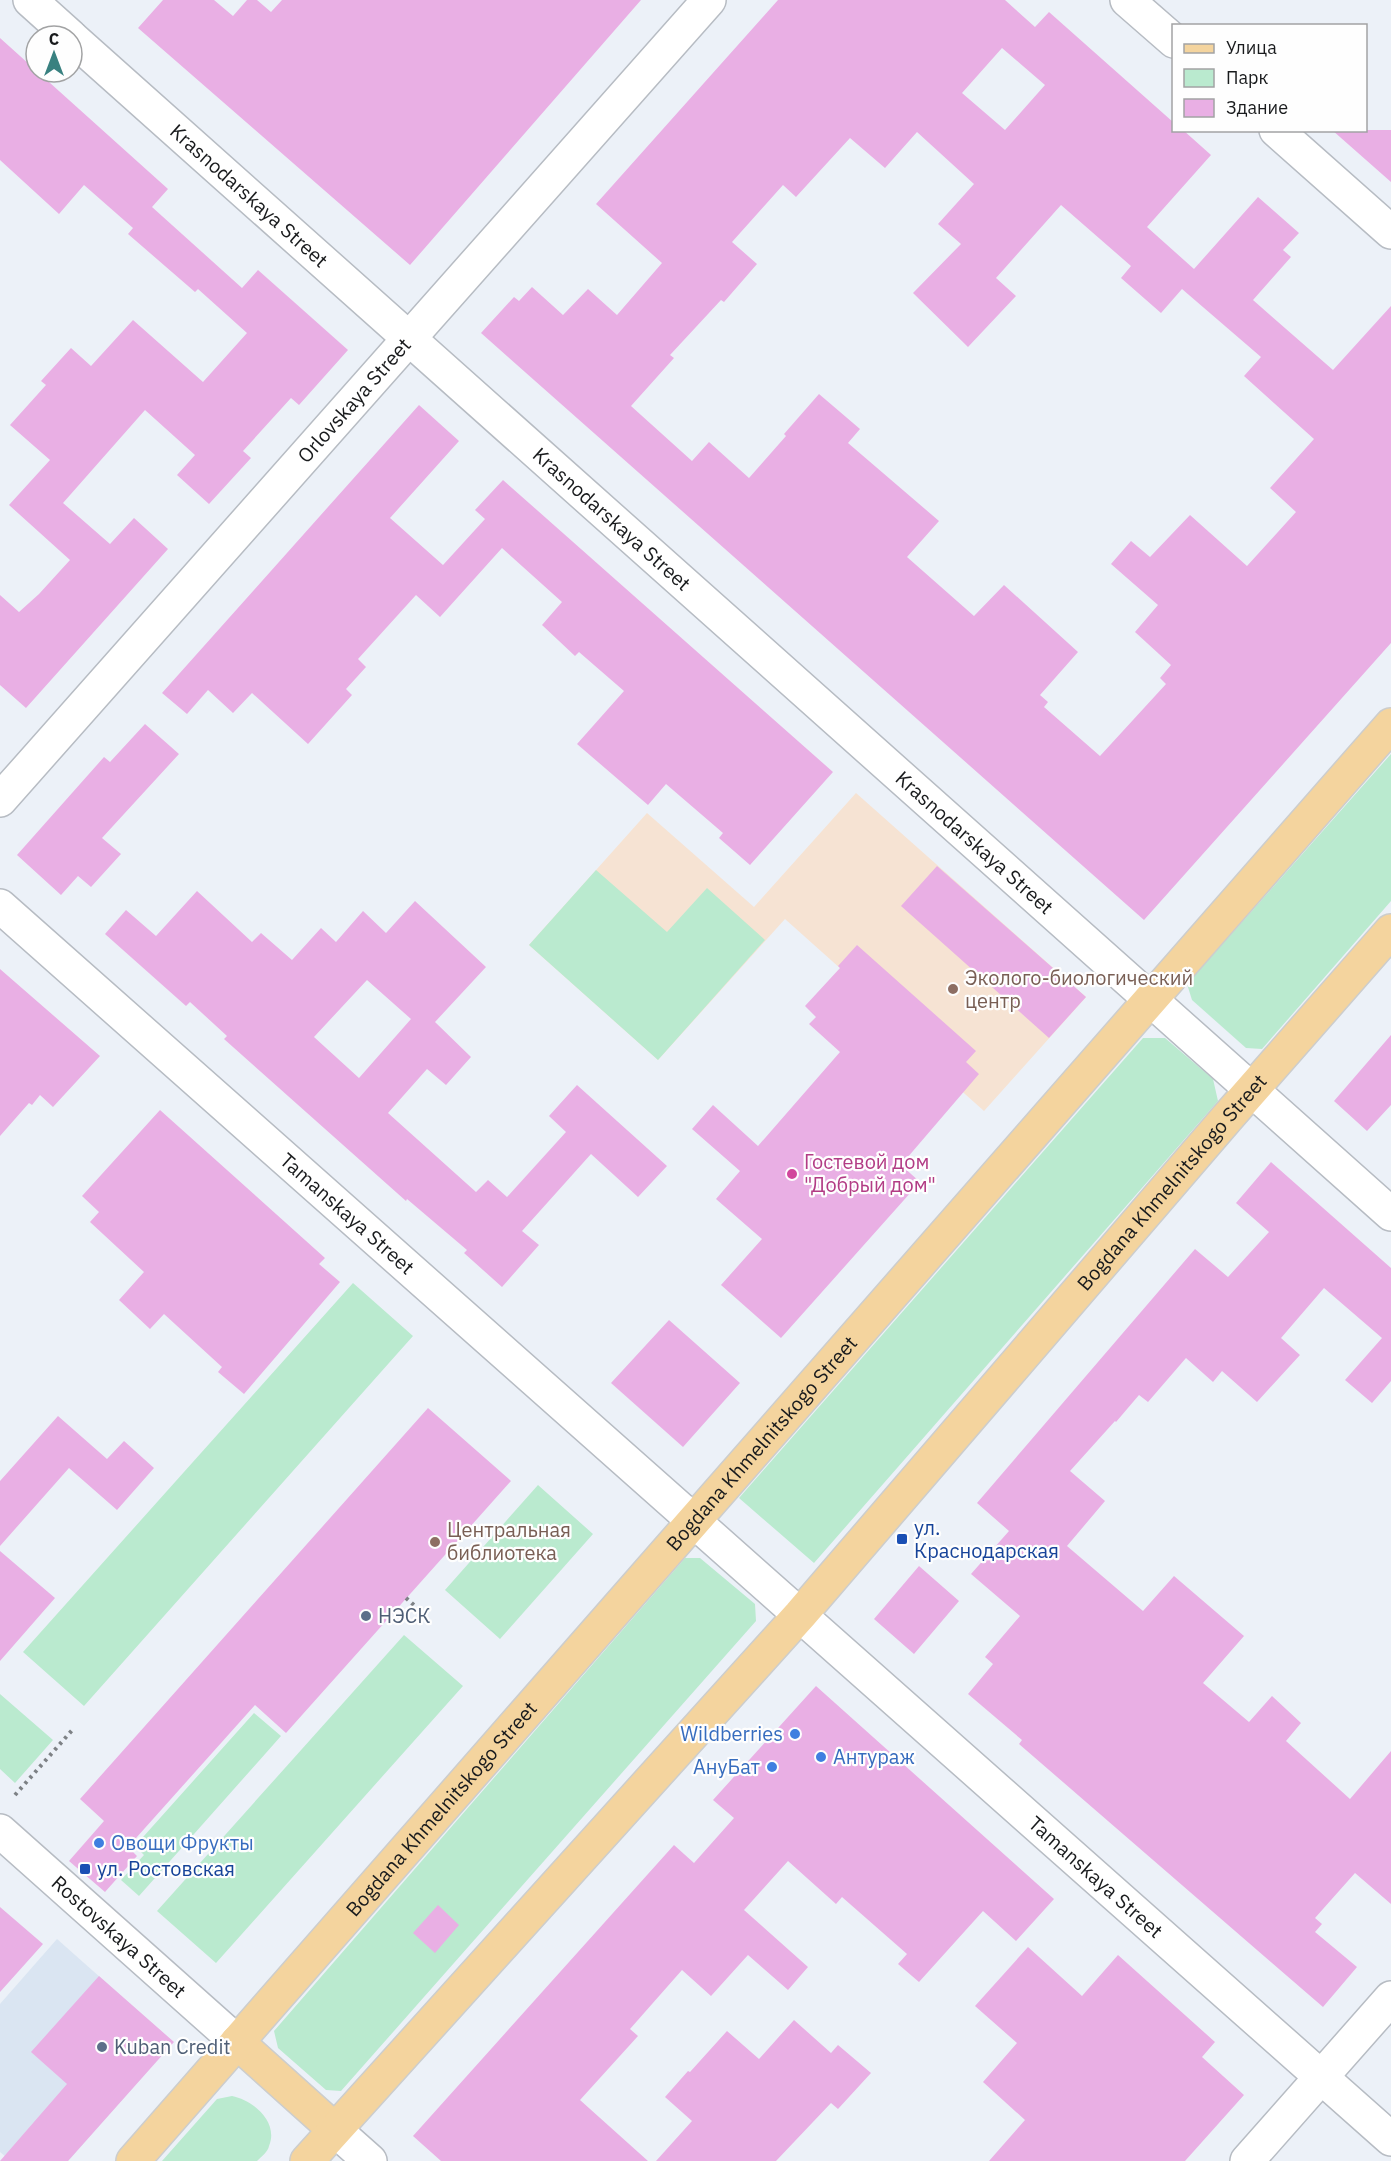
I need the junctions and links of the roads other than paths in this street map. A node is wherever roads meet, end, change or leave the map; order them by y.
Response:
1 (30, 0) edge
2 (709, 0) edge
3 (1127, 0) edge
4 (57, 24) edge
5 (1172, 40) edge
6 (84, 49) edge
7 (1278, 132) edge
8 (1391, 232) edge
9 (409, 338) junction
10 (1391, 725) edge
11 (0, 800) edge
12 (0, 906) edge
13 (1391, 931) edge
14 (1151, 1000) junction
15 (1251, 1089) junction
16 (1391, 1214) edge
17 (693, 1522) junction
18 (800, 1615) junction
19 (0, 1831) edge
20 (1391, 1998) edge
21 (237, 2042) junction
22 (1321, 2076) junction
23 (334, 2130) junction
24 (1391, 2139) edge
25 (133, 2161) edge
26 (307, 2161) edge
27 (370, 2161) edge
28 (1247, 2161) edge

1 - 4 street, Krasnodarskaya Street
2 - 9 street, Orlovskaya Street
3 - 5 street
6 - 9 street, Krasnodarskaya Street
7 - 8 street
9 - 11 street, Orlovskaya Street
9 - 14 street, Krasnodarskaya Street
10 - 14 main road, Bogdana Khmelnitskogo Street
12 - 17 street, Tamanskaya Street
13 - 15 main road, Bogdana Khmelnitskogo Street
14 - 15 street, Krasnodarskaya Street
14 - 17 main road, Bogdana Khmelnitskogo Street
15 - 16 street
15 - 18 main road, Bogdana Khmelnitskogo Street
17 - 18 street, Tamanskaya Street
17 - 21 main road, Bogdana Khmelnitskogo Street
18 - 22 street, Tamanskaya Street
18 - 23 main road, Bogdana Khmelnitskogo Street
19 - 21 street, Rostovskaya Street
20 - 22 street
21 - 23 main road
21 - 25 main road, Bogdana Khmelnitskogo Street
22 - 24 street, Tamanskaya Street
22 - 28 street
23 - 26 main road, Bogdana Khmelnitskogo Street
23 - 27 street

